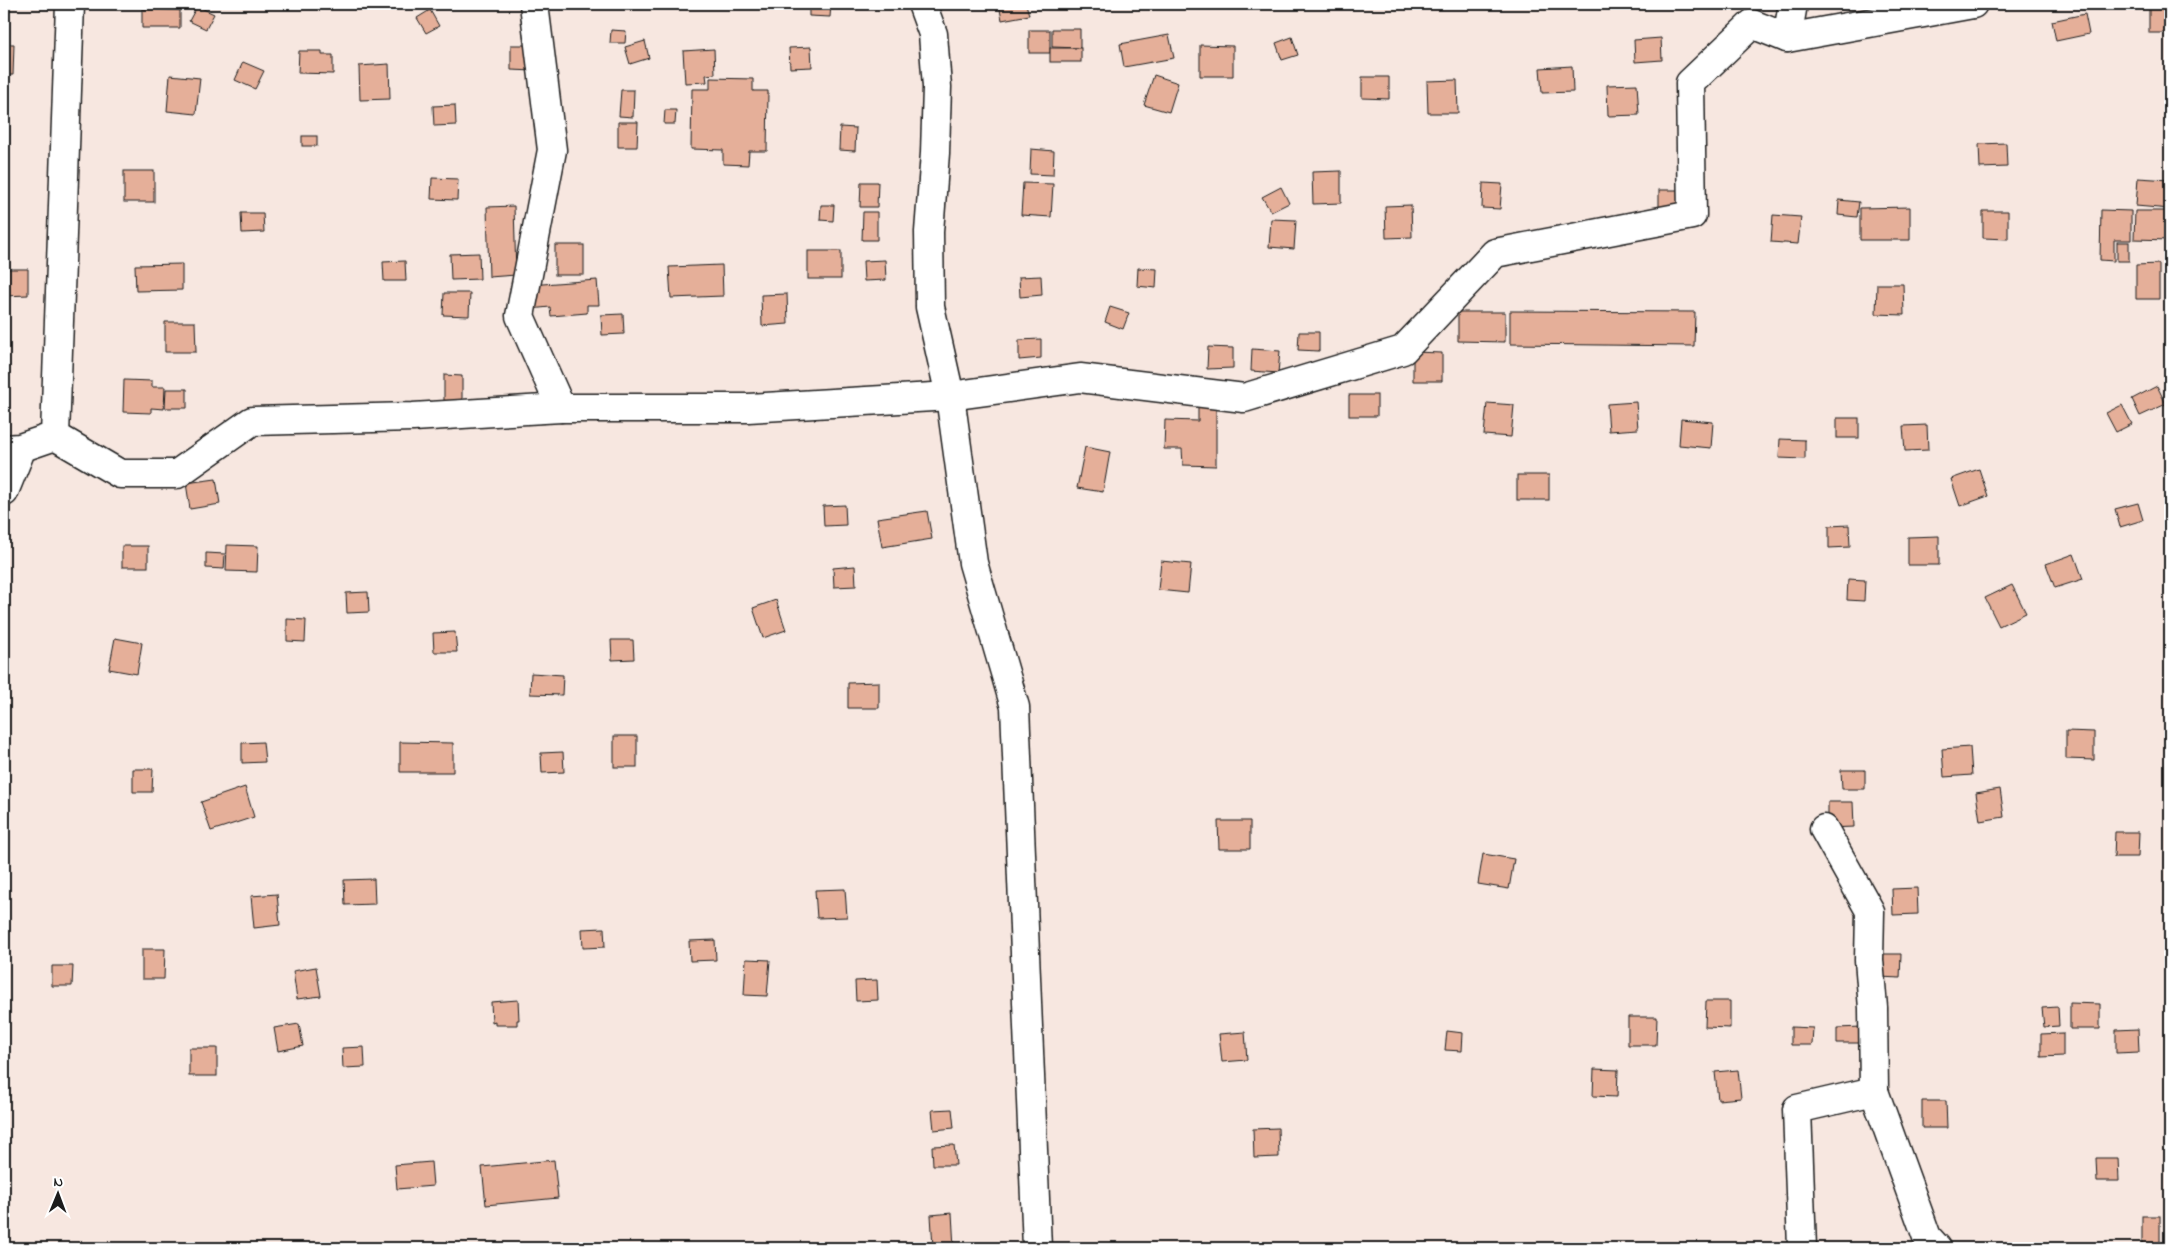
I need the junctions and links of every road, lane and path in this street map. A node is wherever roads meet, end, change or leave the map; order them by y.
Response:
1 (70, 4) edge
2 (534, 4) edge
3 (1794, 4) edge
4 (1973, 4) edge
5 (926, 5) edge
6 (1787, 38) junction
7 (950, 396) junction
8 (561, 408) junction
9 (55, 436) junction
10 (11, 452) edge
11 (4, 492) edge
12 (1824, 829) dead end
13 (1874, 1091) junction
14 (1037, 1248) edge
15 (1802, 1248) edge
16 (1937, 1248) edge

1 - 9 street
2 - 8 street
3 - 6 street
4 - 6 street
5 - 7 street
6 - 7 street
7 - 8 street
7 - 14 street
8 - 9 street
9 - 10 street
10 - 11 street
12 - 13 street
13 - 15 street
13 - 16 street

